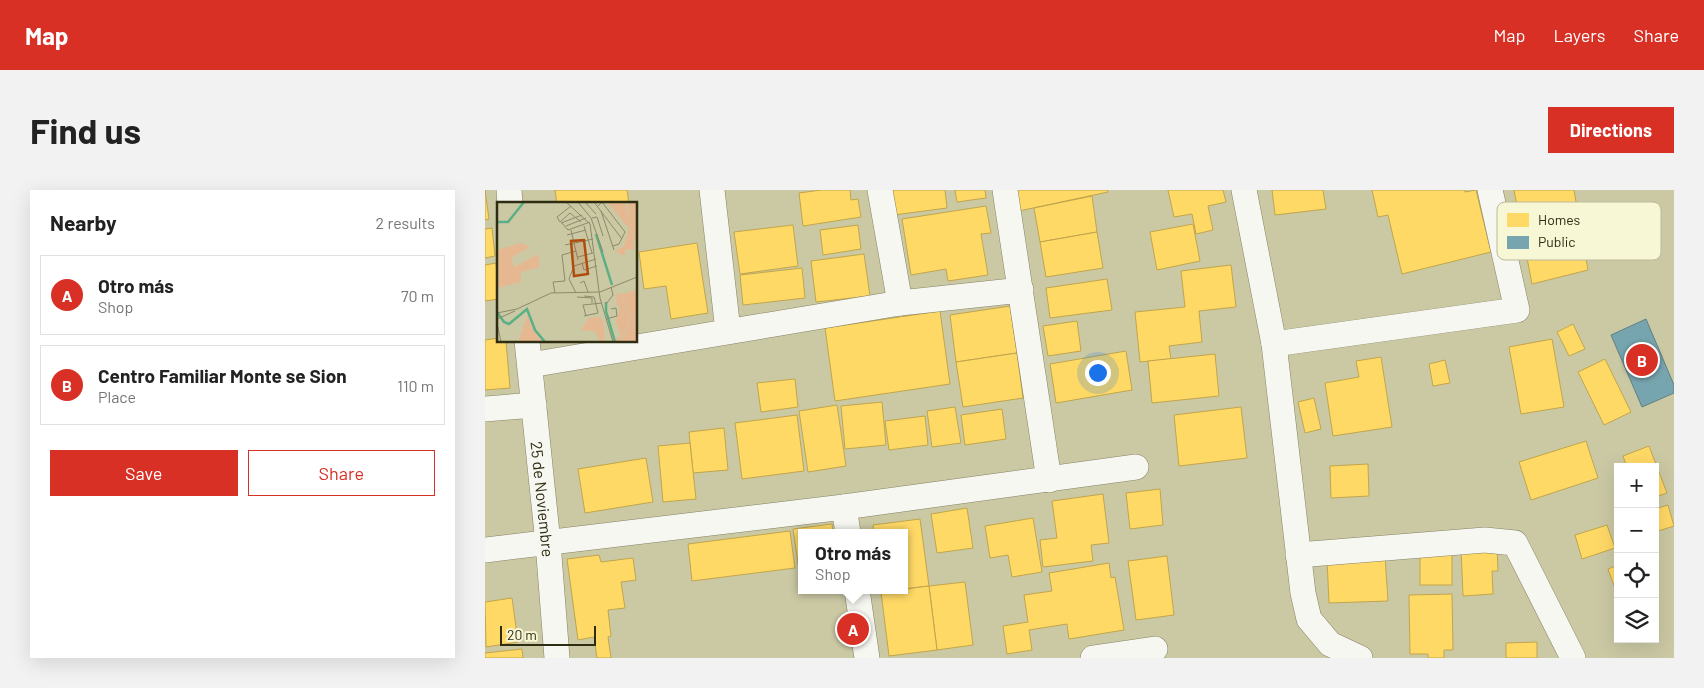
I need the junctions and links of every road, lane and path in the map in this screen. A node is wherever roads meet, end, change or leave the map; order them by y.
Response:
1 (712, 190) edge
2 (880, 190) edge
3 (1005, 190) edge
4 (1243, 190) edge
5 (1490, 190) edge
6 (1497, 221) edge
7 (1506, 260) edge
8 (1021, 290) junction
9 (899, 303) junction
10 (728, 331) junction
11 (637, 341) edge
12 (628, 342) edge
13 (1274, 344) junction
14 (528, 353) edge
15 (534, 405) junction
16 (485, 410) edge
17 (1136, 467) dead end
18 (1049, 480) junction
19 (844, 507) junction
20 (847, 529) edge
21 (548, 543) junction
22 (485, 550) edge
23 (1298, 555) junction
24 (858, 594) edge
25 (1155, 649) dead end
26 (557, 658) edge
27 (867, 658) edge
28 (1093, 658) edge
29 (1361, 658) edge
30 (1573, 658) edge

1 - 10 street
2 - 9 street
3 - 8 street
4 - 13 street
5 - 6 street
7 - 13 street
8 - 9 street
8 - 18 street
9 - 10 street
10 - 11 street
12 - 14 street
13 - 23 street
14 - 15 street, 25 de Noviembre
15 - 16 street
15 - 21 street, 25 de Noviembre
17 - 18 street
18 - 19 street
19 - 20 street
19 - 21 street
21 - 22 street
21 - 26 street, 25 de Noviembre
23 - 29 street
23 - 30 street
24 - 27 street
25 - 28 street

